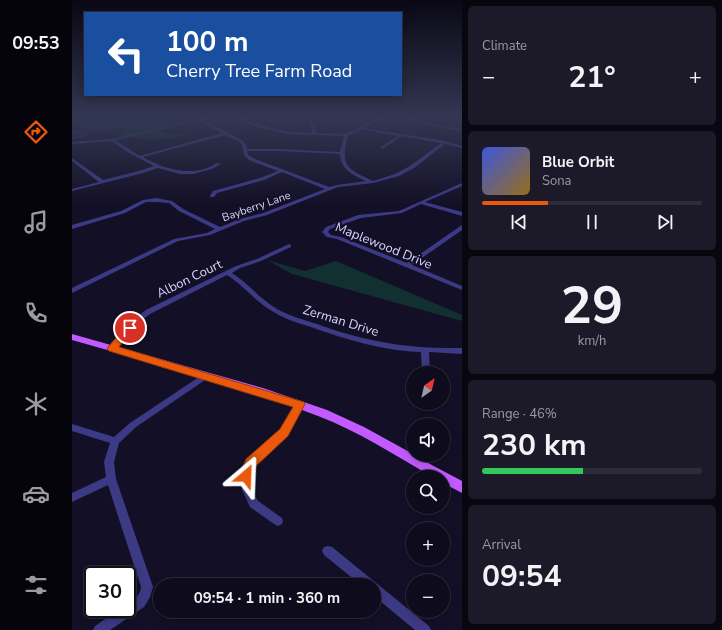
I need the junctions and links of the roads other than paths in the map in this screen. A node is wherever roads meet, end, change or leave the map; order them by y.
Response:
1 (124, 147) edge
2 (174, 147) edge
3 (343, 147) edge
4 (438, 147) edge
5 (245, 150) joint
6 (342, 153) junction
7 (140, 157) junction
8 (72, 159) edge
9 (219, 164) dead end
10 (158, 166) junction
11 (281, 171) junction
12 (102, 182) junction
13 (373, 182) junction
14 (462, 184) edge
15 (329, 189) junction
16 (72, 190) edge
17 (212, 196) dead end
18 (422, 203) junction
19 (462, 214) edge
20 (72, 227) edge
21 (462, 227) edge
22 (219, 229) junction
23 (288, 246) dead end
24 (407, 266) junction
25 (228, 272) junction
26 (462, 288) edge
27 (72, 291) edge
28 (72, 337) edge
29 (112, 349) junction
30 (425, 350) junction
31 (462, 351) edge
32 (426, 366) edge
33 (206, 376) junction
34 (300, 404) junction
35 (72, 427) edge
36 (115, 441) junction
37 (111, 479) junction
38 (462, 487) edge
39 (72, 498) edge
40 (278, 521) dead end
41 (328, 551) dead end
42 (361, 578) edge
43 (381, 594) edge
44 (99, 630) edge
45 (425, 630) edge

1 - 7 street
2 - 7 street
3 - 6 street
4 - 13 street, Bayberry Lane
5 - 6 street
5 - 11 street
6 - 13 street
7 - 10 street
8 - 12 street
9 - 10 street
10 - 12 street
11 - 15 street
11 - 17 street
12 - 16 street
13 - 15 street, Bayberry Lane
14 - 18 street, Maplewood Drive
15 - 22 street, Bayberry Lane
18 - 19 street
18 - 24 street, Maplewood Drive
20 - 22 street
21 - 24 street
22 - 27 street, Bayberry Lane
23 - 25 street, Albon Court
24 - 26 street, Maplewood Drive
25 - 29 street, Albon Court
25 - 30 street, Zerman Drive
28 - 29 main road
29 - 33 main road
30 - 31 street, Zerman Drive
30 - 32 street
33 - 34 main road
33 - 36 street
34 - 38 main road
34 - 40 street
35 - 36 street
36 - 37 street
37 - 39 street
37 - 44 street
41 - 42 street
43 - 45 street

